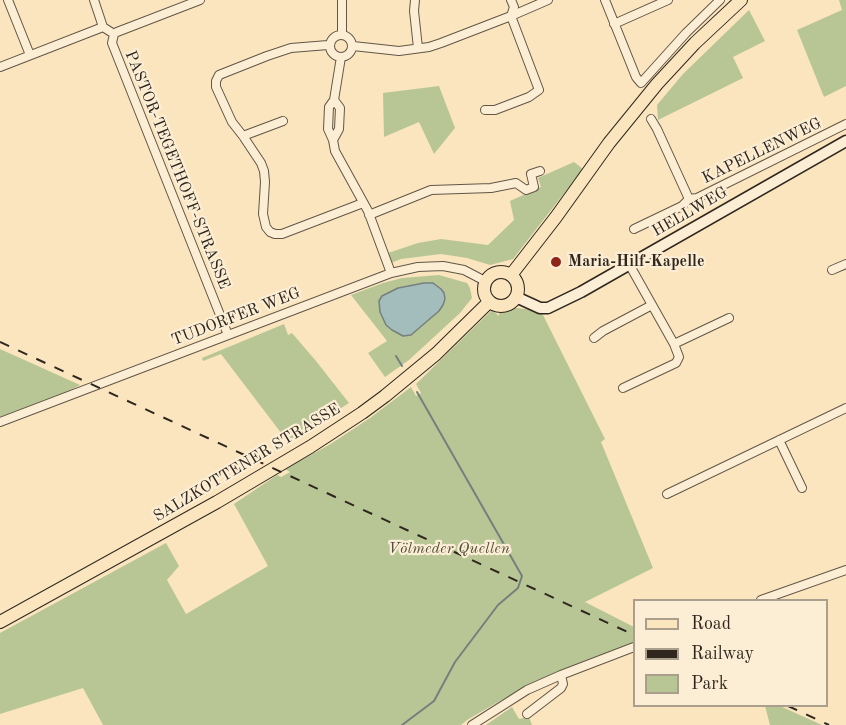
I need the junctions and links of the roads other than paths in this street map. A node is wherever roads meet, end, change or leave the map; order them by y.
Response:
1 (8, 0) edge
2 (94, 0) edge
3 (200, 0) edge
4 (342, 0) edge
5 (415, 0) edge
6 (511, 0) edge
7 (548, 0) edge
8 (605, 0) edge
9 (668, 0) edge
10 (720, 0) edge
11 (741, 0) edge
12 (183, 3) edge
13 (511, 16) junction
14 (614, 24) junction
15 (104, 27) junction
16 (114, 34) junction
17 (342, 34) junction
18 (328, 45) junction
19 (352, 46) junction
20 (418, 48) junction
21 (30, 55) junction
22 (341, 57) junction
23 (0, 67) edge
24 (484, 110) dead end
25 (651, 119) dead end
26 (283, 121) dead end
27 (846, 124) edge
28 (243, 136) junction
29 (846, 141) edge
30 (540, 171) dead end
31 (689, 199) junction
32 (363, 203) junction
33 (369, 215) junction
34 (634, 229) dead end
35 (629, 264) junction
36 (846, 264) edge
37 (832, 270) dead end
38 (391, 273) junction
39 (510, 275) junction
40 (485, 281) junction
41 (516, 297) junction
42 (489, 302) junction
43 (652, 304) junction
44 (729, 318) dead end
45 (228, 335) junction
46 (594, 338) dead end
47 (674, 344) junction
48 (623, 388) dead end
49 (846, 408) edge
50 (0, 422) edge
51 (779, 440) junction
52 (802, 488) dead end
53 (667, 494) dead end
54 (846, 570) edge
55 (764, 599) edge
56 (0, 622) edge
57 (633, 647) edge
58 (561, 675) junction
59 (527, 714) dead end
60 (472, 725) edge

1 - 21 street
2 - 15 street
3 - 12 street, PASTOR-TEGETHOFF-STRASSE
4 - 17 street
5 - 20 street
6 - 13 street
7 - 13 street
8 - 14 street
9 - 14 street
10 - 14 street
11 - 39 main road
12 - 16 street, PASTOR-TEGETHOFF-STRASSE
13 - 20 street
13 - 24 street
15 - 16 street
15 - 21 street
16 - 45 street, PASTOR-TEGETHOFF-STRASSE
17 - 18 street
17 - 19 street
18 - 22 street
18 - 28 street
19 - 20 street
19 - 22 street
21 - 23 street
22 - 32 street
25 - 31 street, KAPELLENWEG
26 - 28 street
27 - 31 street, KAPELLENWEG
28 - 32 street
29 - 35 main road, HELLWEG
30 - 33 street
31 - 34 street, KAPELLENWEG
32 - 33 street
33 - 38 street
35 - 41 main road, HELLWEG
35 - 43 street
36 - 37 street
38 - 40 street, TUDORFER WEG
38 - 45 street, TUDORFER WEG
39 - 40 main road
39 - 41 main road
40 - 42 main road
41 - 42 main road
42 - 56 main road, SALZKOTTENER STRASSE
43 - 46 street
43 - 47 street
44 - 47 street
45 - 50 street, TUDORFER WEG
47 - 48 street
49 - 51 street
51 - 52 street
51 - 53 street
54 - 55 street
57 - 58 street
58 - 59 street
58 - 60 street

